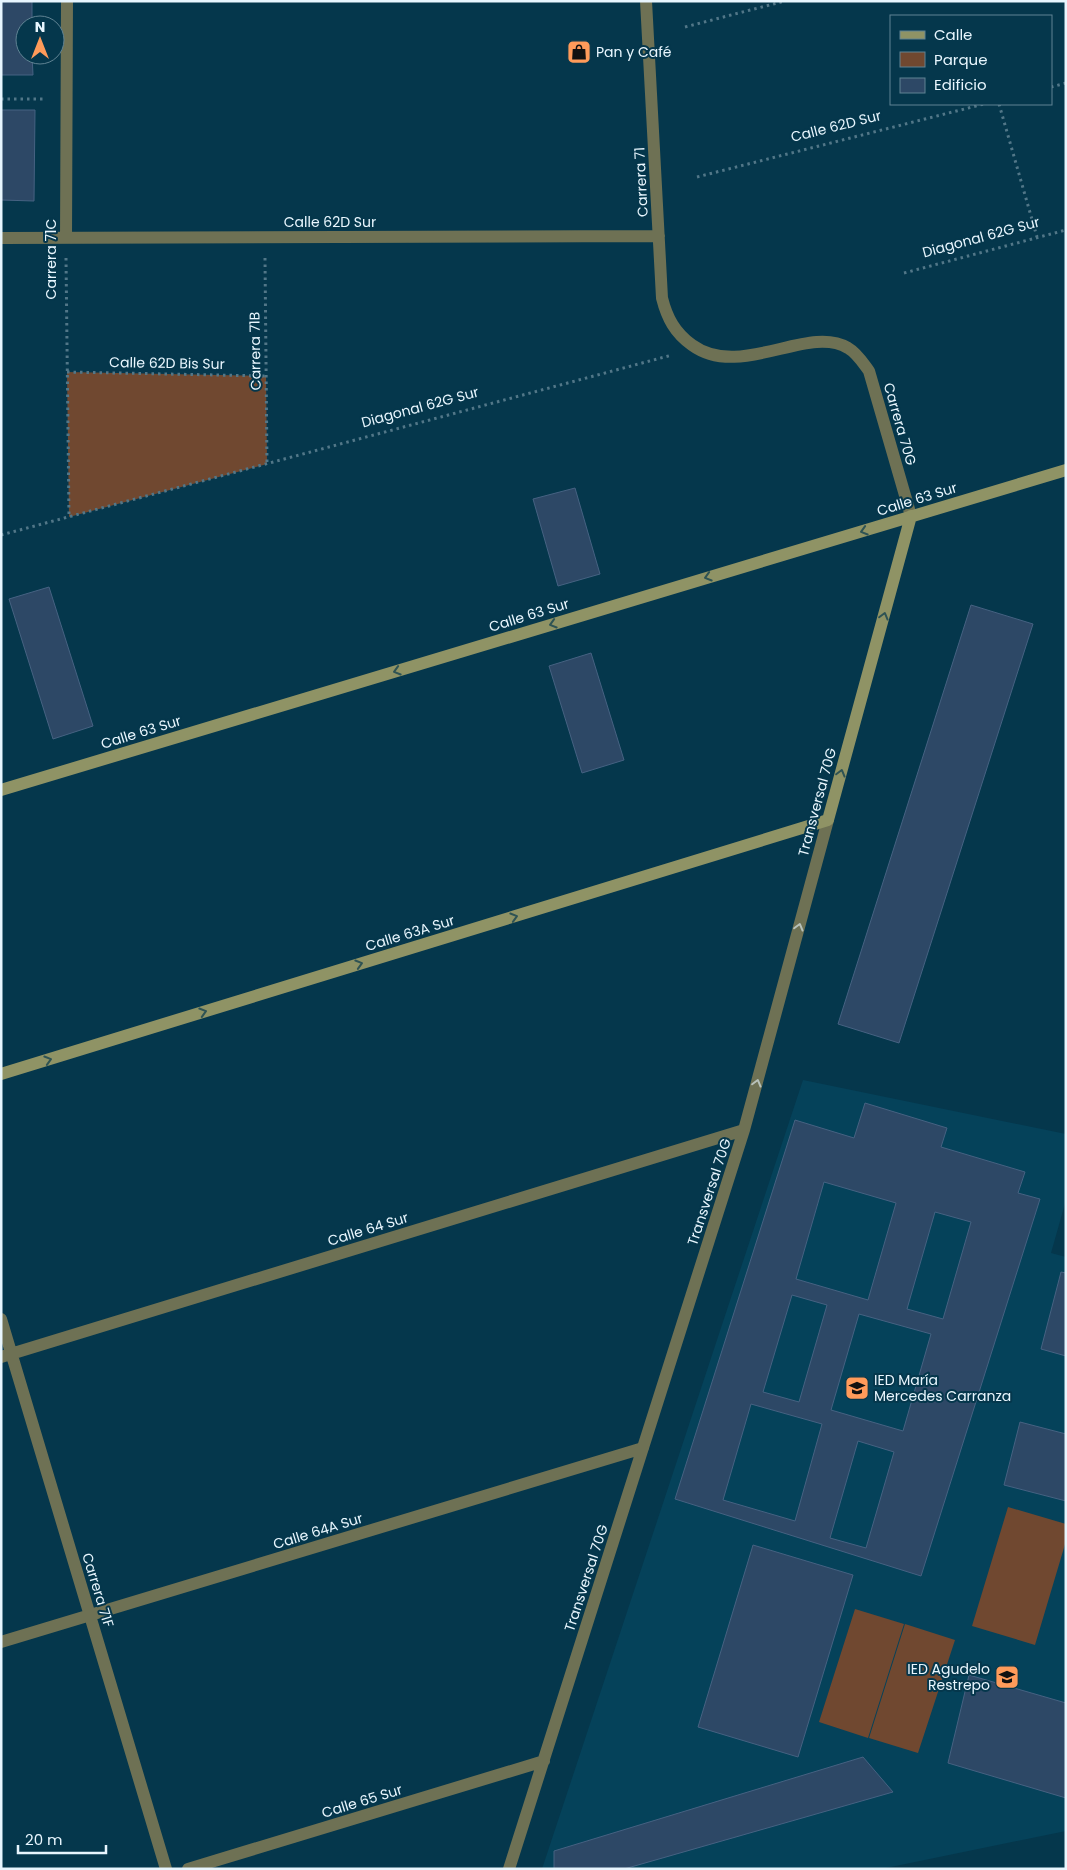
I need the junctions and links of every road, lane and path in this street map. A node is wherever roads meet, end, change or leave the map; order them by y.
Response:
1 (67, 1) edge
2 (646, 1) edge
3 (785, 1) edge
4 (685, 27) dead end
5 (1066, 83) edge
6 (1052, 86) edge
7 (1, 98) edge
8 (67, 99) junction
9 (980, 105) edge
10 (1000, 105) edge
11 (697, 177) dead end
12 (1066, 230) edge
13 (659, 236) junction
14 (66, 237) junction
15 (265, 237) junction
16 (1037, 237) junction
17 (1, 238) edge
18 (904, 273) dead end
19 (697, 349) junction
20 (67, 372) junction
21 (266, 376) junction
22 (267, 464) junction
23 (1066, 470) edge
24 (911, 516) junction
25 (69, 517) junction
26 (1, 535) edge
27 (1, 790) edge
28 (828, 820) junction
29 (1, 1074) edge
30 (744, 1130) junction
31 (1, 1319) edge
32 (6, 1355) edge
33 (643, 1448) junction
34 (90, 1615) junction
35 (1, 1642) edge
36 (544, 1761) junction
37 (166, 1869) edge
38 (188, 1869) edge
39 (509, 1869) edge

1 - 8 street, Carrera 71C
2 - 13 street, Carrera 71
3 - 4 path
5 - 6 path
7 - 8 path
8 - 14 street, Carrera 71C
9 - 11 path, Calle 62D Sur
10 - 16 path
12 - 16 path, Diagonal 62G Sur
13 - 15 street, Calle 62D Sur
13 - 19 street, Carrera 71
14 - 15 street, Calle 62D Sur
14 - 17 street, Calle 62D Sur
14 - 20 path, Carrera 71C
15 - 21 path, Carrera 71B
16 - 18 path, Diagonal 62G Sur
19 - 22 path, Diagonal 62G Sur
19 - 24 street, Carrera 70G
20 - 21 path, Calle 62D Bis Sur
20 - 25 path, Carrera 71C
21 - 22 path, Carrera 71B
22 - 25 path, Diagonal 62G Sur
23 - 24 street, Calle 63 Sur
24 -> 27 street, Calle 63 Sur
28 -> 24 street, Transversal 70G
25 - 26 path, Diagonal 62G Sur
29 -> 28 street, Calle 63A Sur
30 -> 28 street, Transversal 70G
30 - 32 street, Calle 64 Sur
30 - 33 street, Transversal 70G
31 - 32 street, Carrera 71F
32 - 34 street, Carrera 71F
33 - 34 street, Calle 64A Sur
33 - 36 street, Transversal 70G
34 - 35 street, Calle 64A Sur
34 - 37 street, Carrera 71F
36 - 38 street, Calle 65 Sur
36 - 39 street, Transversal 70G

